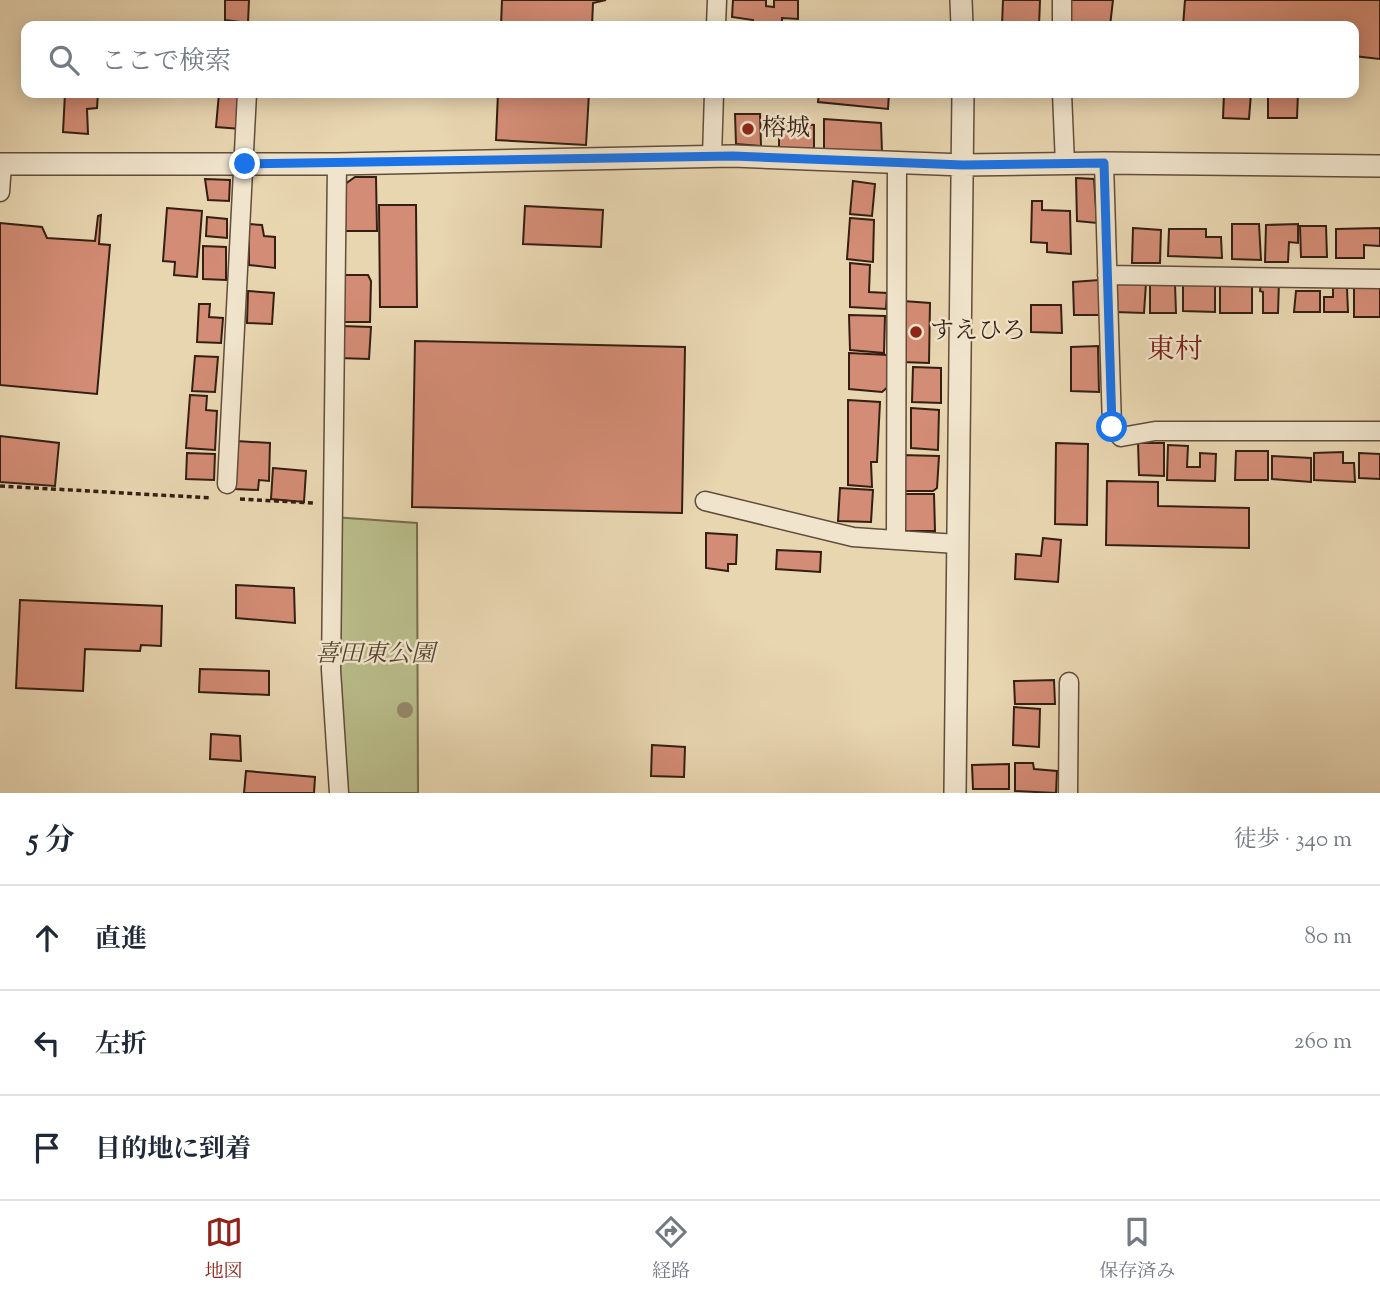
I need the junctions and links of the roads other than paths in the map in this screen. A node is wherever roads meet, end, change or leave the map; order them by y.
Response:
1 (717, 0) edge
2 (961, 0) edge
3 (1062, 0) edge
4 (716, 21) edge
5 (962, 21) edge
6 (1062, 21) edge
7 (247, 98) edge
8 (714, 98) edge
9 (963, 98) edge
10 (1062, 98) edge
11 (712, 157) junction
12 (897, 162) junction
13 (1104, 163) junction
14 (1, 164) edge
15 (245, 164) junction
16 (337, 164) junction
17 (1065, 164) junction
18 (963, 165) junction
19 (1380, 166) edge
20 (0, 192) edge
21 (1107, 275) junction
22 (1380, 279) edge
23 (1380, 431) edge
24 (225, 493) road end
25 (705, 501) dead end
26 (896, 540) junction
27 (957, 544) junction
28 (1069, 682) dead end
29 (339, 793) edge
30 (954, 793) edge
31 (1068, 793) edge

1 - 4 street
2 - 5 street
3 - 6 street
7 - 15 street
8 - 11 street
9 - 18 street
10 - 17 street
11 - 12 street
11 - 16 street
12 - 18 street
12 - 26 street
13 - 17 street
13 - 19 street
13 - 21 street
14 - 15 street
14 - 20 street
15 - 16 street
15 - 24 street
16 - 29 street
17 - 18 street
18 - 27 street
21 - 22 street
21 - 23 street
25 - 26 street
26 - 27 street
27 - 30 street
28 - 31 street

